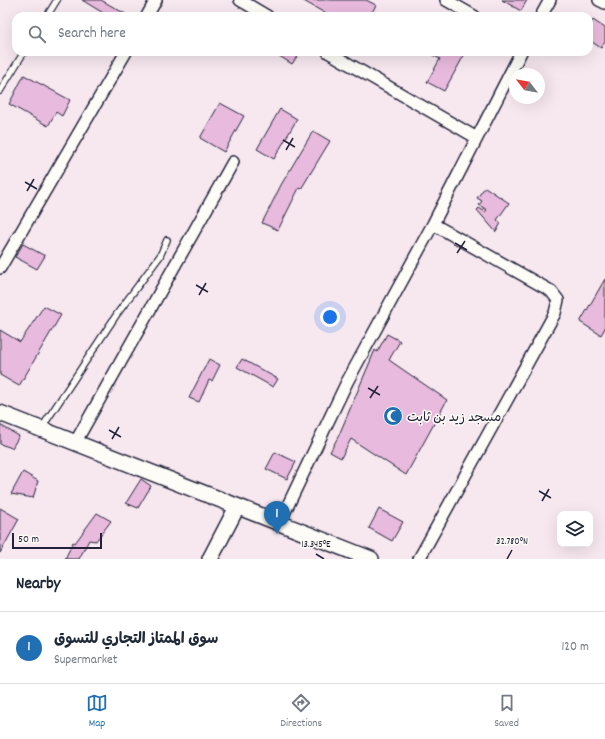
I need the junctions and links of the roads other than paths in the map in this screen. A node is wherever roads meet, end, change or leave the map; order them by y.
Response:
1 (57, 0) edge
2 (156, 0) edge
3 (240, 0) edge
4 (446, 0) edge
5 (550, 0) edge
6 (599, 0) edge
7 (605, 3) edge
8 (50, 12) edge
9 (149, 12) edge
10 (260, 12) edge
11 (467, 12) edge
12 (543, 12) edge
13 (22, 56) edge
14 (124, 56) edge
15 (335, 56) edge
16 (519, 56) edge
17 (0, 91) edge
18 (477, 138) junction
19 (233, 162) dead end
20 (433, 224) junction
21 (167, 240) dead end
22 (0, 268) edge
23 (0, 413) edge
24 (40, 429) junction
25 (75, 442) junction
26 (237, 507) junction
27 (279, 524) junction
28 (210, 559) edge
29 (371, 559) edge
30 (420, 559) edge

1 - 8 lane
2 - 9 street
3 - 10 street
4 - 11 street
5 - 12 street
6 - 7 street
13 - 17 lane
14 - 22 street
15 - 18 street
16 - 18 street
18 - 20 street
19 - 25 street
20 - 27 street
20 - 30 street
21 - 24 lane
23 - 24 main road
24 - 25 main road
25 - 26 main road
26 - 27 main road
26 - 28 main road
27 - 29 main road

